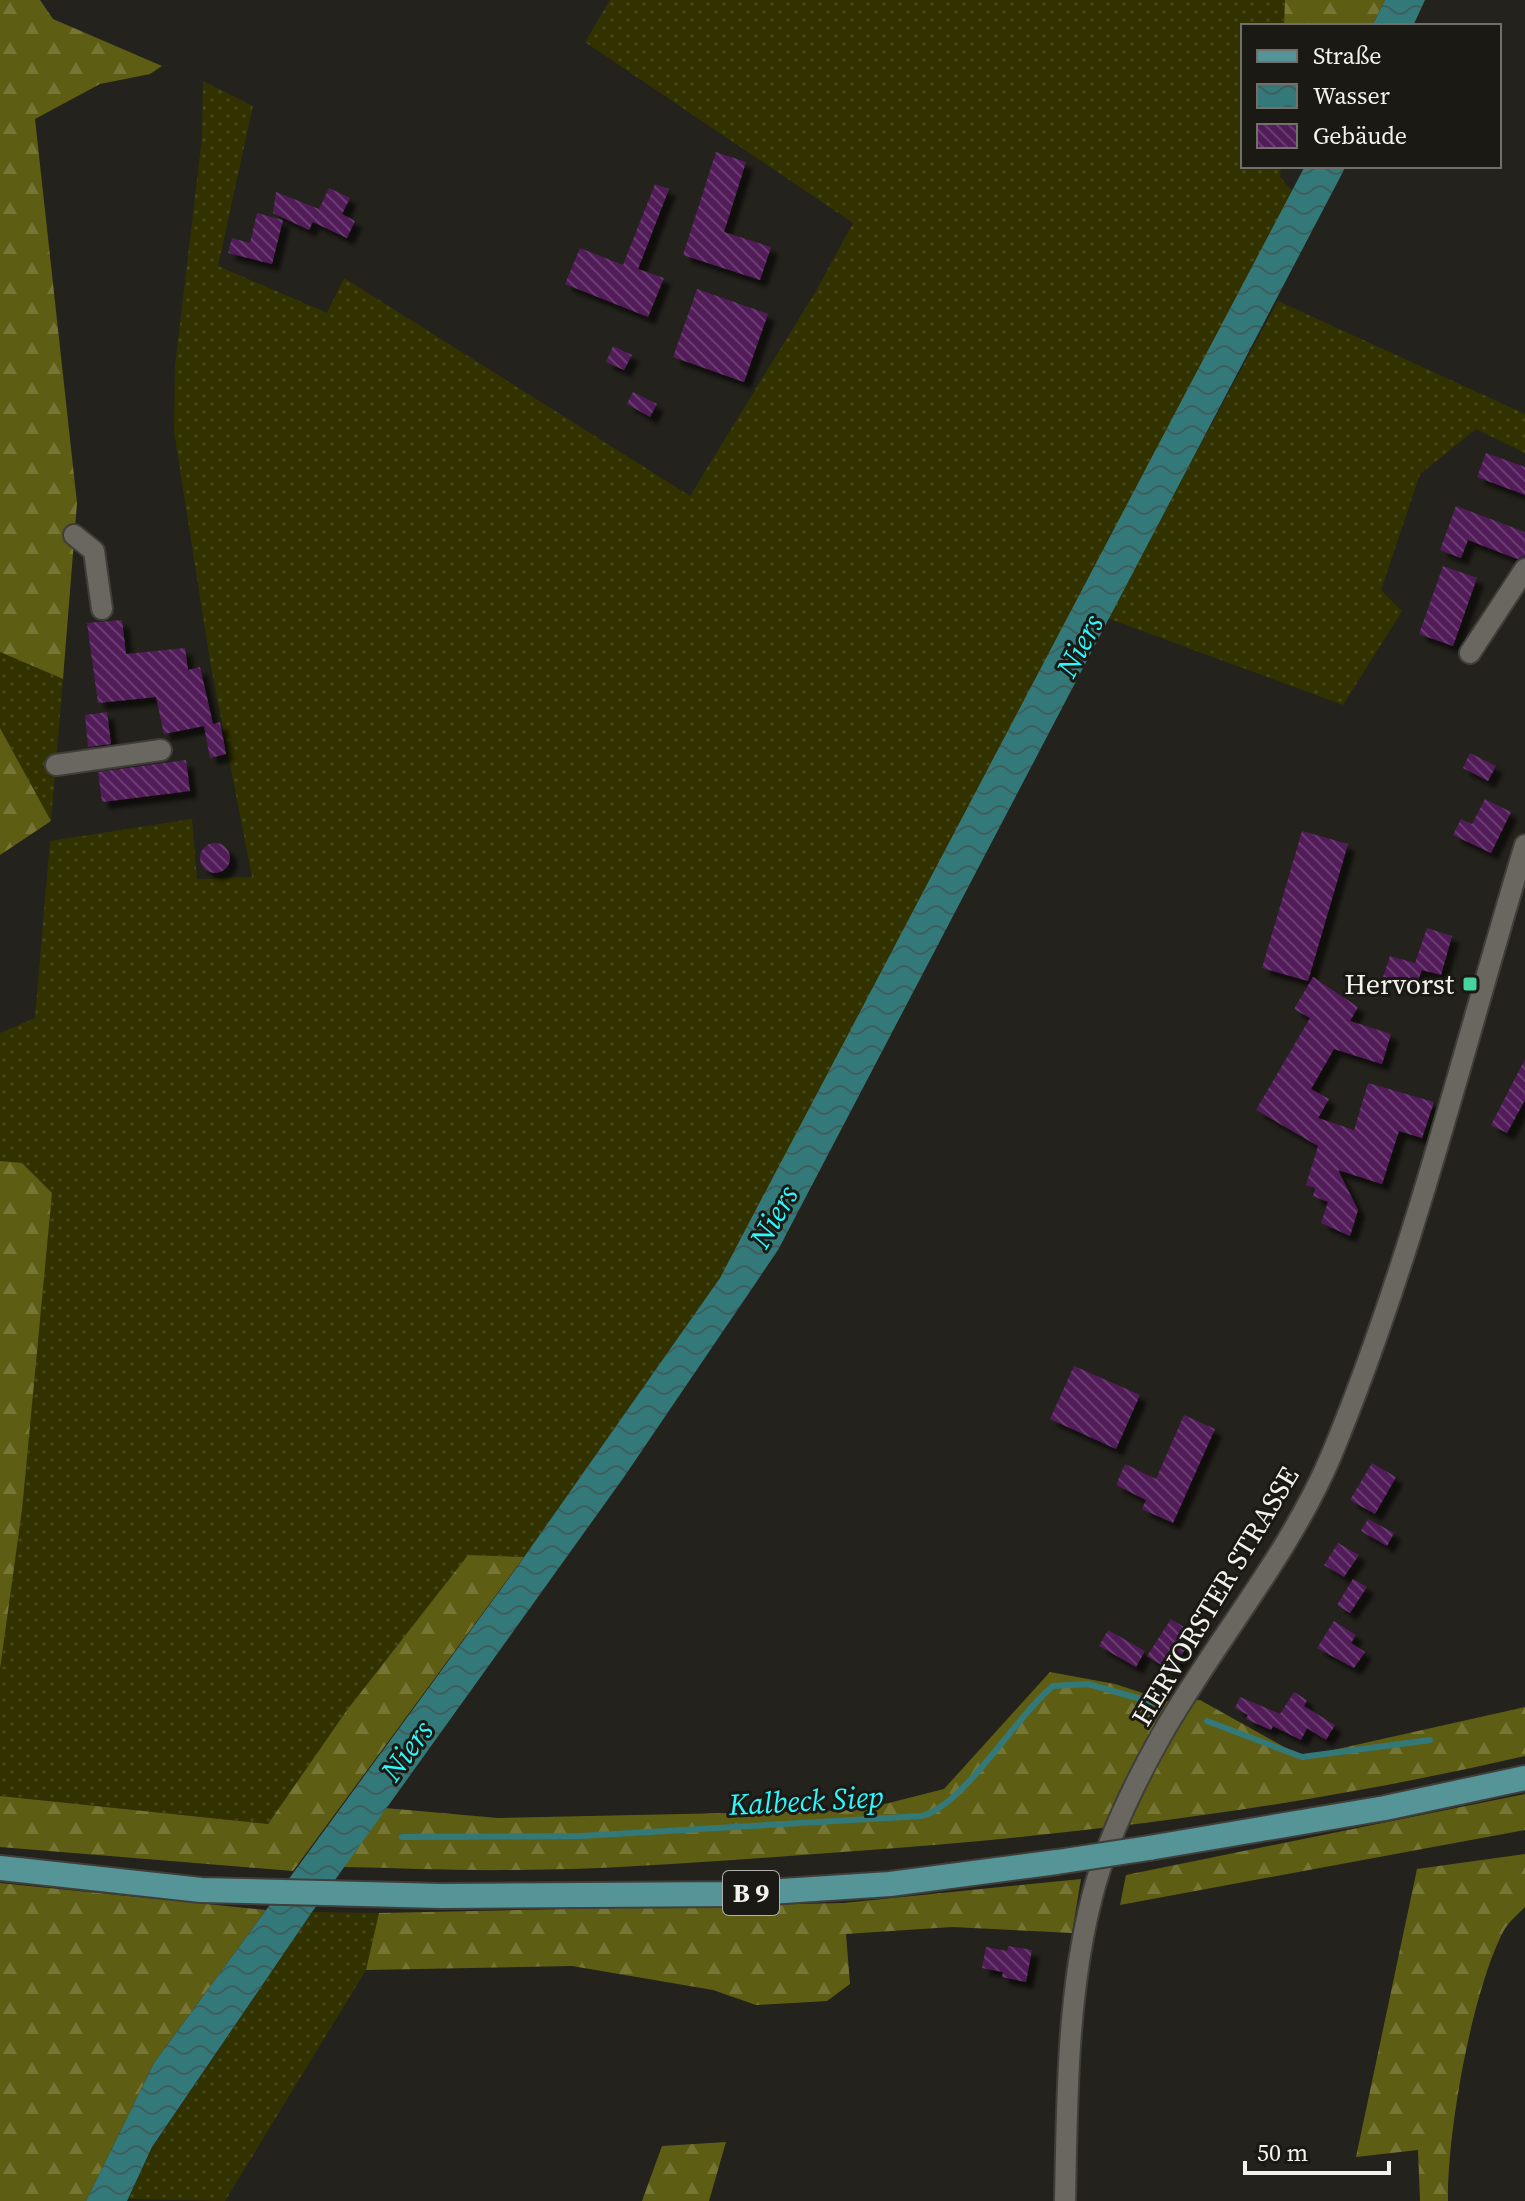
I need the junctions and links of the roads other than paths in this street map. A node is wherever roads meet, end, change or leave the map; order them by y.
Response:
1 (74, 535) dead end
2 (1525, 569) edge
3 (102, 609) dead end
4 (1470, 653) dead end
5 (161, 750) dead end
6 (56, 765) dead end
7 (1525, 845) edge
8 (1525, 1778) edge
9 (0, 1868) edge
10 (1065, 2201) edge

1 - 3 street
2 - 4 street
5 - 6 street
7 - 10 street, HERVORSTER STRASSE
8 - 9 main road, B 9, bridge

